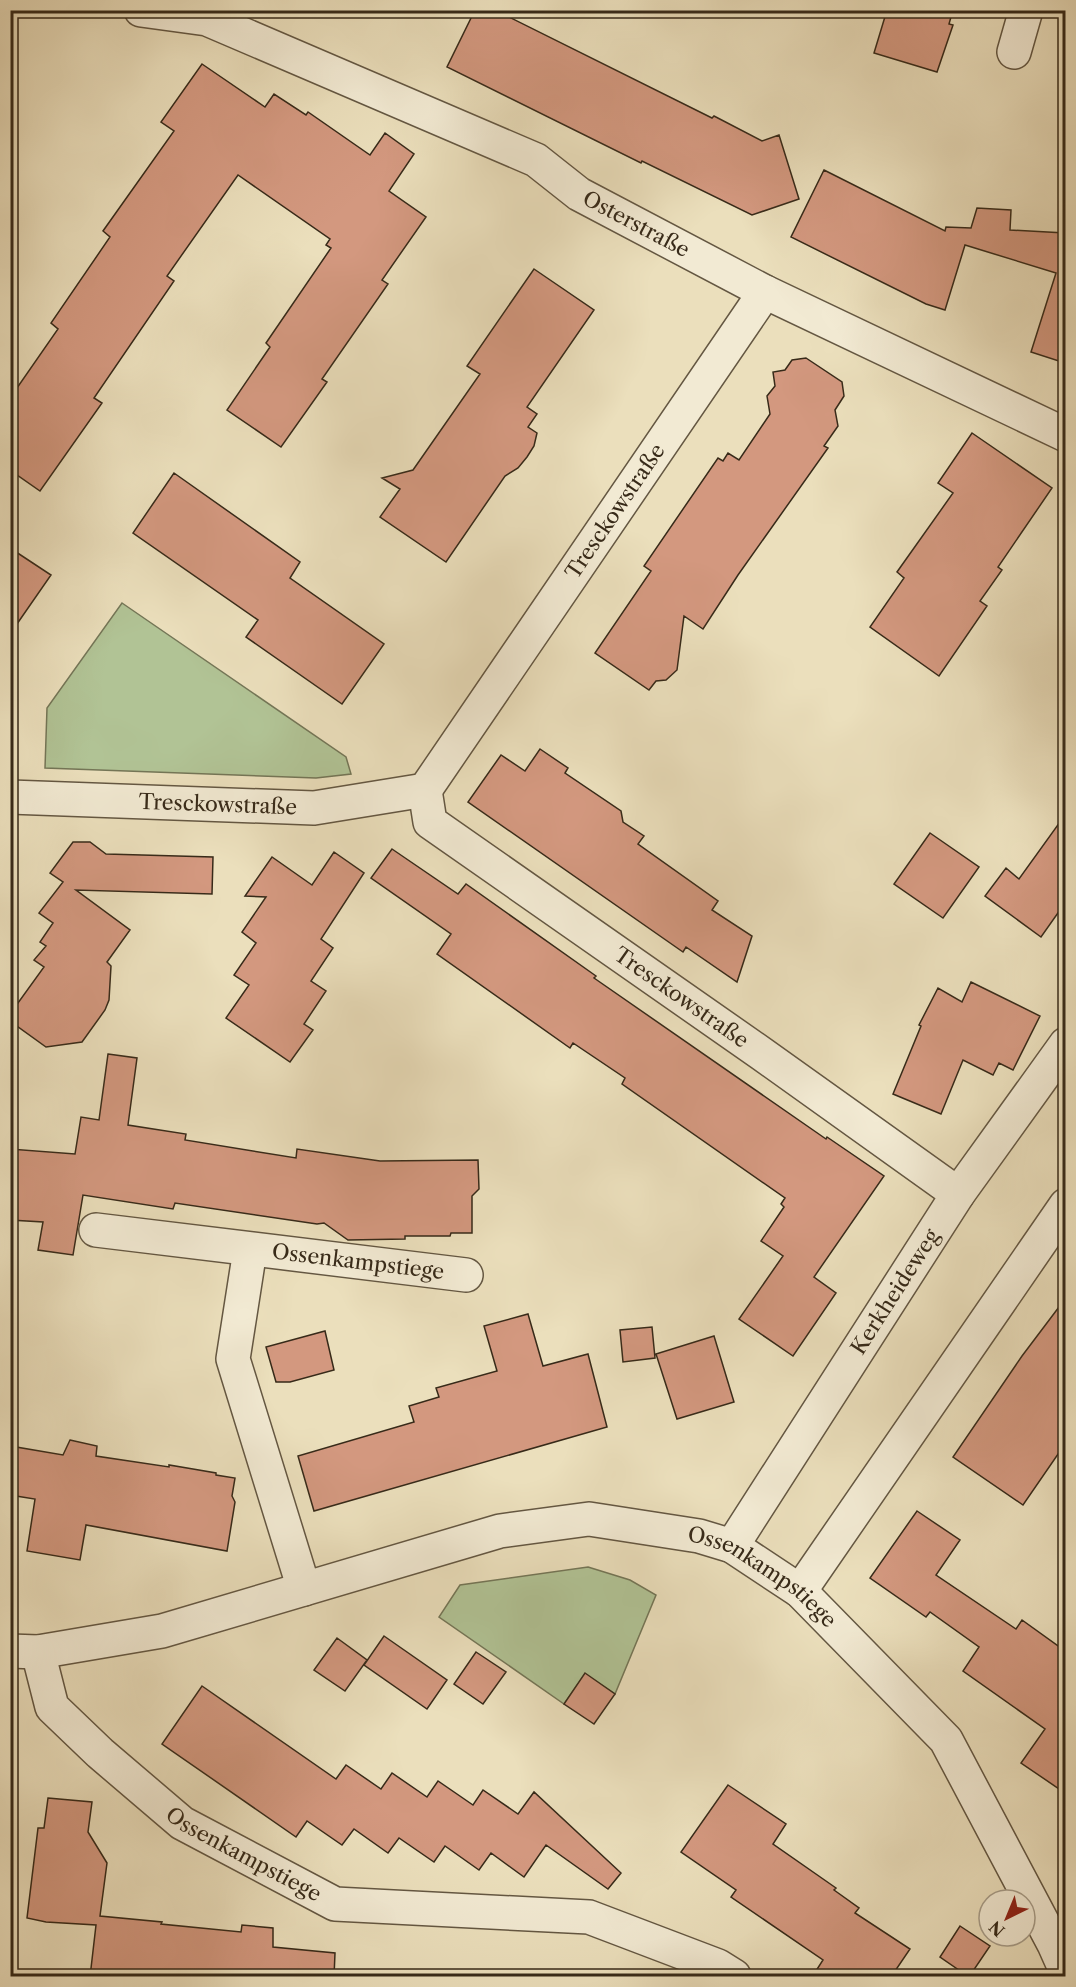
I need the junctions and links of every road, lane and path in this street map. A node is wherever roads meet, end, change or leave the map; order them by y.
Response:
1 (141, 10) edge
2 (1026, 10) edge
3 (210, 15) edge
4 (1014, 52) dead end
5 (765, 292) junction
6 (1065, 435) edge
7 (425, 790) junction
8 (10, 797) edge
9 (1065, 1044) edge
10 (958, 1194) junction
11 (1065, 1205) edge
12 (96, 1230) dead end
13 (250, 1250) junction
14 (466, 1275) dead end
15 (732, 1546) junction
16 (304, 1589) junction
17 (800, 1591) junction
18 (24, 1651) edge
19 (1062, 1951) edge
20 (734, 1977) edge

1 - 3 street, Osterstraße
2 - 4 street
3 - 5 street, Osterstraße
5 - 6 street, Osterstraße
5 - 7 street, Tresckowstraße
7 - 8 street, Tresckowstraße
7 - 10 street, Tresckowstraße
9 - 10 street, Kerkheideweg
10 - 15 street, Kerkheideweg
11 - 17 street
12 - 13 street, Ossenkampstiege
13 - 14 street, Ossenkampstiege
13 - 16 street, Ossenkampstiege
15 - 16 street, Ossenkampstiege
15 - 17 street, Ossenkampstiege
16 - 18 street, Ossenkampstiege
17 - 19 street, Ossenkampstiege
18 - 20 street, Ossenkampstiege

